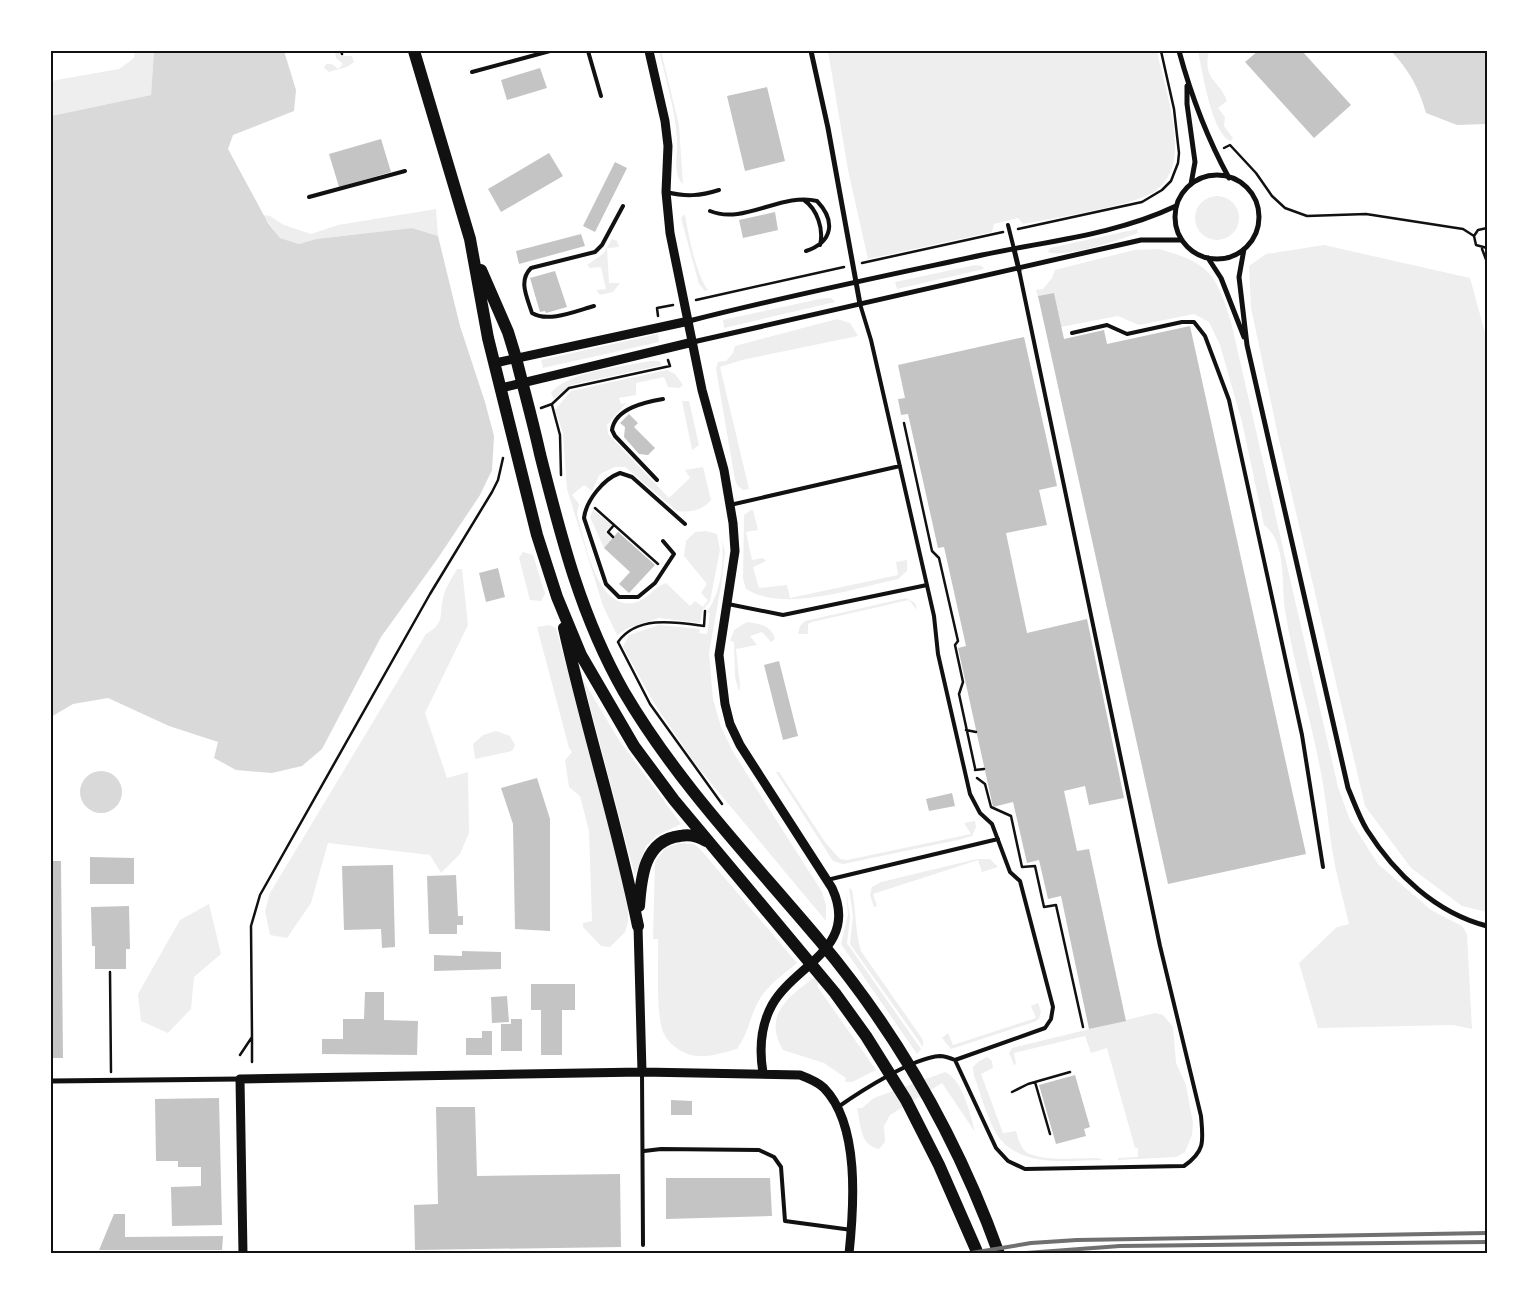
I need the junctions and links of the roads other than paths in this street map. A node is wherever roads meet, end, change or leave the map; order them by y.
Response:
1 (550, 51) edge
2 (588, 51) edge
3 (649, 51) edge
4 (811, 51) edge
5 (1179, 51) edge
6 (415, 52) edge
7 (472, 72) dead end
8 (1187, 83) junction
9 (601, 96) dead end
10 (405, 171) dead end
11 (1229, 178) junction
12 (1191, 184) junction
13 (719, 190) dead end
14 (666, 192) junction
15 (309, 196) dead end
16 (804, 200) junction
17 (623, 206) dead end
18 (1176, 206) junction
19 (710, 211) dead end
20 (1008, 225) dead end
21 (1182, 240) junction
22 (820, 245) junction
23 (472, 249) junction
24 (1014, 249) junction
25 (1244, 249) junction
26 (806, 251) dead end
27 (1208, 258) junction
28 (1019, 270) junction
29 (856, 283) junction
30 (860, 304) junction
31 (594, 306) dead end
32 (689, 321) junction
33 (1072, 333) dead end
34 (693, 342) junction
35 (1247, 345) junction
36 (516, 358) junction
37 (495, 363) junction
38 (522, 383) junction
39 (501, 388) junction
40 (663, 399) dead end
41 (900, 466) junction
42 (657, 480) dead end
43 (730, 505) junction
44 (685, 524) dead end
45 (663, 541) dead end
46 (927, 584) junction
47 (557, 597) junction
48 (728, 604) junction
49 (998, 839) junction
50 (709, 843) junction
51 (1323, 867) dead end
52 (827, 880) junction
53 (638, 926) junction
54 (1487, 926) edge
55 (955, 1060) junction
56 (642, 1072) junction
57 (763, 1073) junction
58 (240, 1079) junction
59 (51, 1081) edge
60 (838, 1107) junction
61 (644, 1151) junction
62 (852, 1230) junction
63 (643, 1246) dead end
64 (243, 1254) edge
65 (849, 1254) edge
66 (978, 1254) edge
67 (1000, 1254) edge

1 - 7 lane
2 - 9 lane
3 - 14 street
4 - 29 street
5 - 8 street
6 - 23 main road
8 - 11 street
8 - 12 street
10 - 15 lane
11 - 12 street
11 - 25 street
12 - 18 street
13 - 14 lane
14 - 32 street
16 - 19 lane
16 - 22 lane
16 - 22 lane
17 - 31 lane
18 - 21 street
18 - 24 street
20 - 24 lane
21 - 27 street
21 - 28 street
22 - 26 lane
23 - 36 main road
23 - 37 main road
24 - 28 street
24 - 29 street
25 - 27 street
25 - 35 street
27 - 35 street
28 - 30 street
28 - 55 lane
29 - 30 street
29 - 32 street
30 - 34 street
30 - 41 lane
32 - 34 street
32 - 36 street
33 - 51 lane
34 - 38 street
34 - 43 street
35 - 54 street
36 - 37 street
36 - 38 main road
37 - 39 main road
38 - 39 street
38 - 67 main road
39 - 47 main road
40 - 42 lane
41 - 43 lane
41 - 46 lane
43 - 48 street
44 - 45 lane
46 - 48 lane
46 - 49 lane
47 - 50 main road
47 - 53 main road
48 - 52 street
49 - 52 lane
49 - 55 lane
50 - 53 main road
50 - 66 main road
52 - 57 street
53 - 56 street
55 - 60 lane
56 - 57 street
56 - 58 street
56 - 61 lane
57 - 60 street
58 - 59 street
58 - 64 street
60 - 62 street
61 - 62 lane
61 - 63 lane
62 - 65 street

